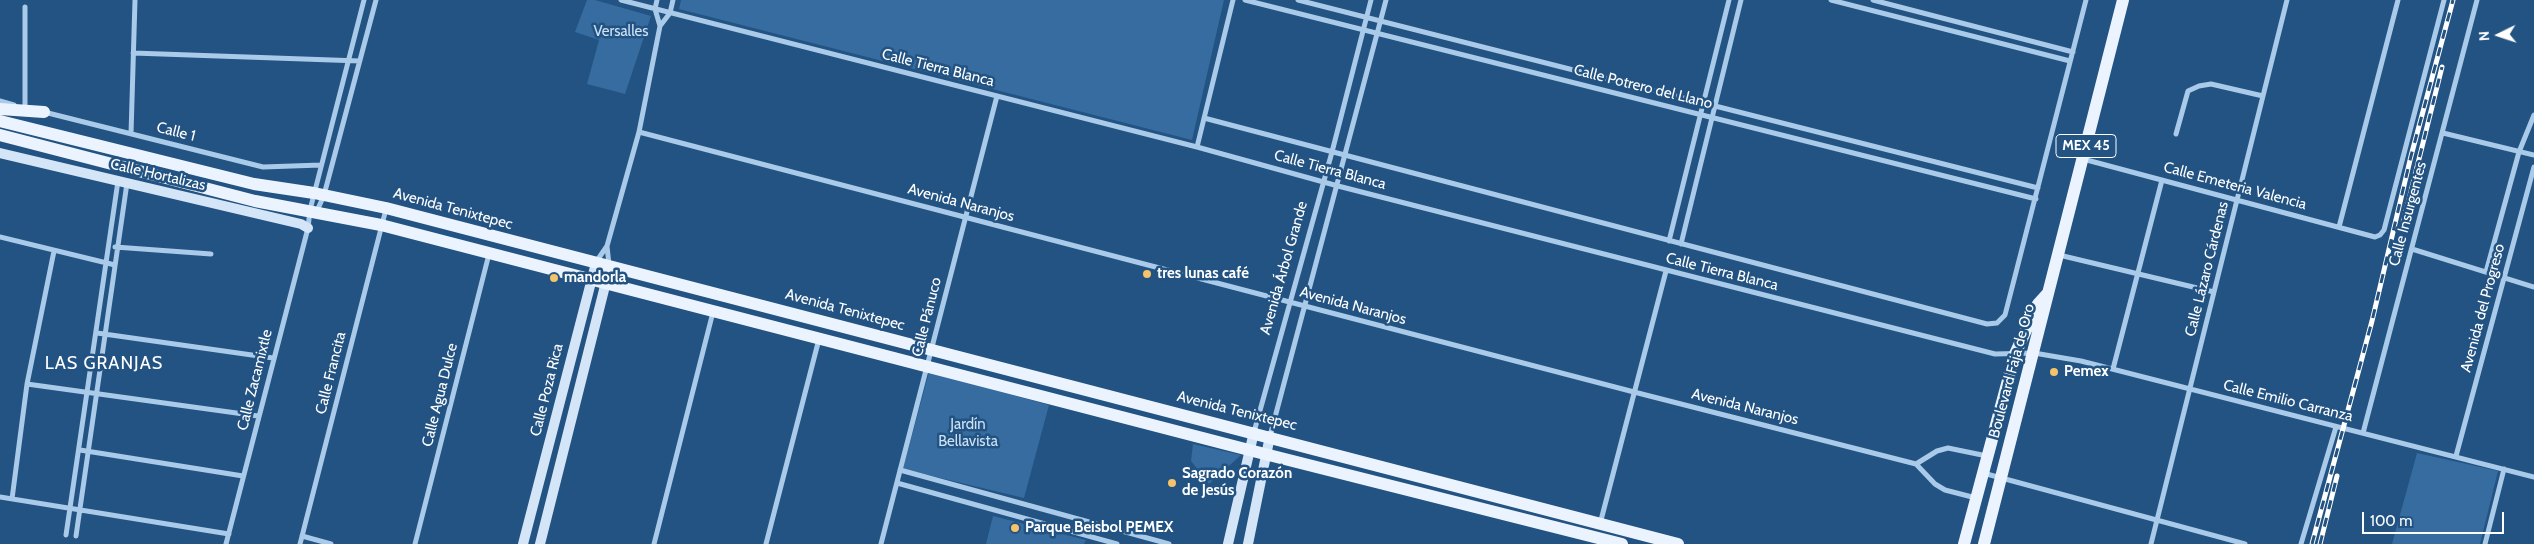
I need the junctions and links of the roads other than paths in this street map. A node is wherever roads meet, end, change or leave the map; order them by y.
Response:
1 (135, 0) edge
2 (364, 0) edge
3 (376, 0) edge
4 (621, 0) edge
5 (657, 0) edge
6 (673, 0) edge
7 (1233, 0) edge
8 (1245, 0) edge
9 (1371, 0) edge
10 (1386, 0) edge
11 (1729, 0) edge
12 (1741, 0) edge
13 (1831, 0) edge
14 (1873, 0) edge
15 (2086, 0) edge
16 (2123, 0) edge
17 (2288, 0) edge
18 (2398, 0) edge
19 (2444, 0) edge
20 (2477, 0) edge
21 (1301, 1) edge
22 (25, 6) dead end
23 (655, 9) junction
24 (670, 13) junction
25 (1301, 14) junction
26 (1366, 17) junction
27 (1381, 21) junction
28 (660, 26) junction
29 (1363, 30) junction
30 (1378, 33) junction
31 (2073, 52) junction
32 (133, 53) junction
33 (348, 61) junction
34 (360, 61) junction
35 (2070, 61) junction
36 (997, 96) junction
37 (2263, 96) junction
38 (0, 101) edge
39 (1703, 103) junction
40 (1715, 106) junction
41 (25, 108) junction
42 (0, 110) edge
43 (44, 112) junction
44 (1700, 115) junction
45 (2534, 116) edge
46 (1204, 118) junction
47 (1712, 118) junction
48 (0, 121) edge
49 (639, 132) junction
50 (2443, 133) junction
51 (131, 134) junction
52 (2176, 134) dead end
53 (0, 135) edge
54 (1198, 146) junction
55 (1332, 152) junction
56 (2519, 152) junction
57 (0, 153) edge
58 (2534, 155) edge
59 (1346, 156) junction
60 (2083, 159) junction
61 (321, 165) junction
62 (2534, 167) edge
63 (2162, 180) junction
64 (122, 182) junction
65 (1324, 182) junction
66 (1338, 186) junction
67 (2038, 188) junction
68 (319, 194) junction
69 (2036, 199) junction
70 (2237, 200) junction
71 (386, 208) junction
72 (965, 217) junction
73 (311, 218) junction
74 (382, 225) junction
75 (2339, 227) junction
76 (2380, 235) joint
77 (0, 237) edge
78 (1669, 241) junction
79 (1681, 244) junction
80 (109, 246) junction
81 (607, 246) junction
82 (118, 247) junction
83 (2412, 249) junction
84 (54, 251) junction
85 (489, 253) junction
86 (211, 254) dead end
87 (2058, 254) junction
88 (107, 263) junction
89 (596, 263) junction
90 (115, 264) junction
91 (610, 266) junction
92 (1666, 271) junction
93 (2486, 272) junction
94 (2138, 274) junction
95 (2505, 278) junction
96 (591, 280) junction
97 (606, 284) junction
98 (2534, 287) edge
99 (2050, 292) junction
100 (2214, 292) junction
101 (1290, 302) junction
102 (1305, 306) junction
103 (713, 311) junction
104 (97, 332) junction
105 (105, 334) junction
106 (819, 339) junction
107 (931, 350) junction
108 (2034, 353) junction
109 (2015, 354) junction
110 (273, 358) junction
111 (927, 367) junction
112 (2114, 369) junction
113 (28, 384) junction
114 (2190, 389) junction
115 (88, 392) junction
116 (1634, 392) junction
117 (97, 393) junction
118 (258, 416) junction
119 (2336, 427) junction
120 (1254, 432) junction
121 (2363, 434) junction
122 (1270, 436) junction
123 (80, 450) junction
124 (1249, 450) junction
125 (88, 451) junction
126 (1266, 455) junction
127 (1987, 456) junction
128 (2456, 456) junction
129 (1916, 464) junction
130 (2504, 469) junction
131 (900, 470) junction
132 (1982, 473) junction
133 (243, 476) junction
134 (2534, 477) edge
135 (2001, 478) junction
136 (1431, 479) junction
137 (897, 483) junction
138 (1427, 495) junction
139 (0, 497) edge
140 (1976, 498) junction
141 (12, 499) junction
142 (71, 508) junction
143 (80, 510) junction
144 (2157, 520) junction
145 (1600, 523) junction
146 (229, 534) junction
147 (66, 535) dead end
148 (76, 536) dead end
149 (302, 536) junction
150 (1596, 538) junction
151 (226, 544) edge
152 (300, 544) edge
153 (331, 544) edge
154 (415, 544) edge
155 (523, 544) edge
156 (540, 544) edge
157 (654, 544) edge
158 (766, 544) edge
159 (881, 544) edge
160 (1117, 544) edge
161 (1169, 544) edge
162 (1228, 544) edge
163 (1248, 544) edge
164 (1622, 544) edge
165 (1678, 544) edge
166 (1964, 544) edge
167 (1984, 544) edge
168 (2151, 544) edge
169 (2245, 544) edge
170 (2301, 544) edge
171 (2485, 544) edge

1 - 32 street
2 - 33 street
3 - 34 street
4 - 23 street, Calle Tierra Blanca
5 - 23 street
6 - 24 street
7 - 46 street
8 - 25 street, Calle Potrero del Llano
9 - 26 street, Avenida Árbol Grande
10 - 27 street, Avenida Árbol Grande
11 - 39 street
12 - 40 street
13 - 35 street
14 - 31 street
15 - 31 street
16 - 60 main road, MEX 45
17 - 37 street, Calle Lázaro Cárdenas
18 - 75 street
19 - 76 street, Calle Insurgentes
20 - 50 street, Calle Insurgentes
21 - 25 street
21 - 26 street, Calle Potrero del Llano
22 - 41 street
23 - 24 street, Calle Tierra Blanca
23 - 28 street, Calle Poza Rica
24 - 28 street, Calle Poza Rica
24 - 36 street, Calle Tierra Blanca
25 - 29 street, Calle Potrero del Llano
26 - 27 street, Calle Potrero del Llano
26 - 29 street, Avenida Árbol Grande
27 - 30 street, Avenida Árbol Grande
27 - 39 street, Calle Potrero del Llano
28 - 49 street, Calle Poza Rica
29 - 30 street, Calle Potrero del Llano
29 - 55 street, Avenida Árbol Grande
30 - 44 street, Calle Potrero del Llano
30 - 59 street, Avenida Árbol Grande
31 - 35 street
32 - 33 street
32 - 51 street
33 - 34 street
33 - 61 street
34 - 68 street
35 - 67 street
36 - 54 street, Calle Tierra Blanca
36 - 72 street, Calle Pánuco
37 - 52 street
37 - 70 street, Calle Lázaro Cárdenas
38 - 41 street, Calle 1
39 - 40 street, Calle Potrero del Llano
39 - 44 street
40 - 47 street
40 - 67 street, Calle Potrero del Llano
41 - 43 street, Calle 1
42 - 43 main road
43 - 51 street, Calle 1
44 - 47 street, Calle Potrero del Llano
44 - 78 street
45 - 56 street
46 - 54 street
46 - 55 street
47 - 69 street, Calle Potrero del Llano
47 - 79 street
48 - 68 main road, Avenida Tenixtepec
49 - 72 street, Avenida Naranjos
49 - 81 street, Calle Poza Rica
50 - 56 street
50 - 83 street, Calle Insurgentes
51 - 61 street, Calle 1
53 - 73 main road
54 - 65 street, Calle Tierra Blanca
55 - 59 street
55 - 65 street, Avenida Árbol Grande
56 - 58 street
56 - 93 street
57 - 64 street, Calle Hortalizas
59 - 66 street, Avenida Árbol Grande
59 - 78 street
60 - 63 street, Calle Emeteria Valencia
60 - 87 main road, MEX 45
61 - 68 street
62 - 95 street, Avenida del Progreso
63 - 70 street, Calle Emeteria Valencia
63 - 94 street
64 - 73 street, Calle Hortalizas
64 - 80 street
64 - 82 street
65 - 66 street, Calle Tierra Blanca
65 - 101 street, Avenida Árbol Grande
66 - 92 street, Calle Tierra Blanca
66 - 102 street, Avenida Árbol Grande
67 - 69 street
68 - 71 main road, Avenida Tenixtepec
68 - 73 street
68 - 73 street
69 - 79 street
70 - 75 street, Calle Emeteria Valencia
70 - 100 street, Calle Lázaro Cárdenas
71 - 74 street, Calle Francita
71 - 89 main road, Avenida Tenixtepec
72 - 101 street, Avenida Naranjos
72 - 107 street, Calle Pánuco
73 - 74 main road
73 - 110 street, Calle Zacamixtle
74 - 85 main road
74 - 149 street, Calle Francita
75 - 76 street, Calle Emeteria Valencia
77 - 84 street
78 - 79 street
80 - 82 street
80 - 88 street
81 - 89 street, Calle Poza Rica
81 - 91 street, Calle Poza Rica
82 - 86 street
82 - 90 street
83 - 93 street
83 - 121 street, Calle Insurgentes
84 - 88 street
84 - 113 street
85 - 96 main road
85 - 154 street, Calle Agua Dulce
87 - 94 street
87 - 99 main road, MEX 45
88 - 90 street
88 - 104 street
89 - 91 main road, Avenida Tenixtepec
89 - 96 street, Calle Poza Rica
90 - 105 street
91 - 97 street, Calle Poza Rica
91 - 107 main road, Avenida Tenixtepec
92 - 109 street, Calle Tierra Blanca
92 - 116 street
93 - 95 street
94 - 100 street
94 - 112 street
95 - 98 street
95 - 128 street, Avenida del Progreso
96 - 97 main road
96 - 155 street, Calle Poza Rica
97 - 103 main road
97 - 156 street, Calle Poza Rica
99 - 108 main road, Boulevard Faja de Oro / MEX 45
99 - 109 main road, Boulevard Faja de Oro / MEX 45
100 - 114 street, Calle Lázaro Cárdenas
101 - 102 street, Avenida Naranjos
101 - 120 street, Avenida Árbol Grande
102 - 116 street, Avenida Naranjos
102 - 122 street, Avenida Árbol Grande
103 - 106 main road
103 - 157 street
104 - 105 street
104 - 115 street
105 - 110 street
105 - 117 street
106 - 111 main road
106 - 158 street
107 - 111 street, Calle Pánuco
107 - 120 main road, Avenida Tenixtepec
108 - 109 street, Calle Tierra Blanca
108 - 112 street, Calle Emilio Carranza
108 - 135 main road, Boulevard Faja de Oro / MEX 45
109 - 127 main road, Boulevard Faja de Oro / MEX 45
110 - 118 street, Calle Zacamixtle
111 - 124 main road
111 - 131 street, Calle Pánuco
112 - 114 street, Calle Emilio Carranza
113 - 115 street
113 - 141 street
114 - 119 street, Calle Emilio Carranza
114 - 144 street, Calle Lázaro Cárdenas
115 - 117 street
115 - 123 street
116 - 129 street, Avenida Naranjos
116 - 145 street
117 - 118 street
117 - 125 street
118 - 133 street, Calle Zacamixtle
119 - 121 street, Calle Emilio Carranza
119 - 170 street
120 - 122 main road, Avenida Tenixtepec
120 - 124 street, Avenida Árbol Grande
121 - 128 street, Calle Emilio Carranza
122 - 126 street, Avenida Árbol Grande
122 - 136 main road, Avenida Tenixtepec
123 - 125 street
123 - 142 street
124 - 126 main road
124 - 162 street, Avenida Árbol Grande
125 - 133 street
125 - 143 street
126 - 138 main road
126 - 163 street, Avenida Árbol Grande
127 - 129 street
127 - 132 main road, Boulevard Faja de Oro / MEX 45
128 - 130 street, Calle Emilio Carranza
129 - 140 street
130 - 134 street, Calle Emilio Carranza
130 - 171 street
131 - 137 street, Calle Pánuco
131 - 161 street
132 - 135 street
132 - 140 main road, Boulevard Faja de Oro / MEX 45
133 - 146 street, Calle Zacamixtle
135 - 144 street
135 - 167 main road, Boulevard Faja de Oro / MEX 45
136 - 138 main road
136 - 145 main road, Avenida Tenixtepec
137 - 159 street, Calle Pánuco
137 - 160 street
138 - 150 main road
139 - 141 street
140 - 166 main road, Boulevard Faja de Oro / MEX 45
141 - 142 street
142 - 143 street
142 - 147 street
143 - 146 street
143 - 148 street
144 - 168 street, Calle Lázaro Cárdenas
144 - 169 street
145 - 150 street
145 - 165 main road, Avenida Tenixtepec
146 - 151 street, Calle Zacamixtle
149 - 152 street, Calle Francita
149 - 153 street
150 - 164 main road

